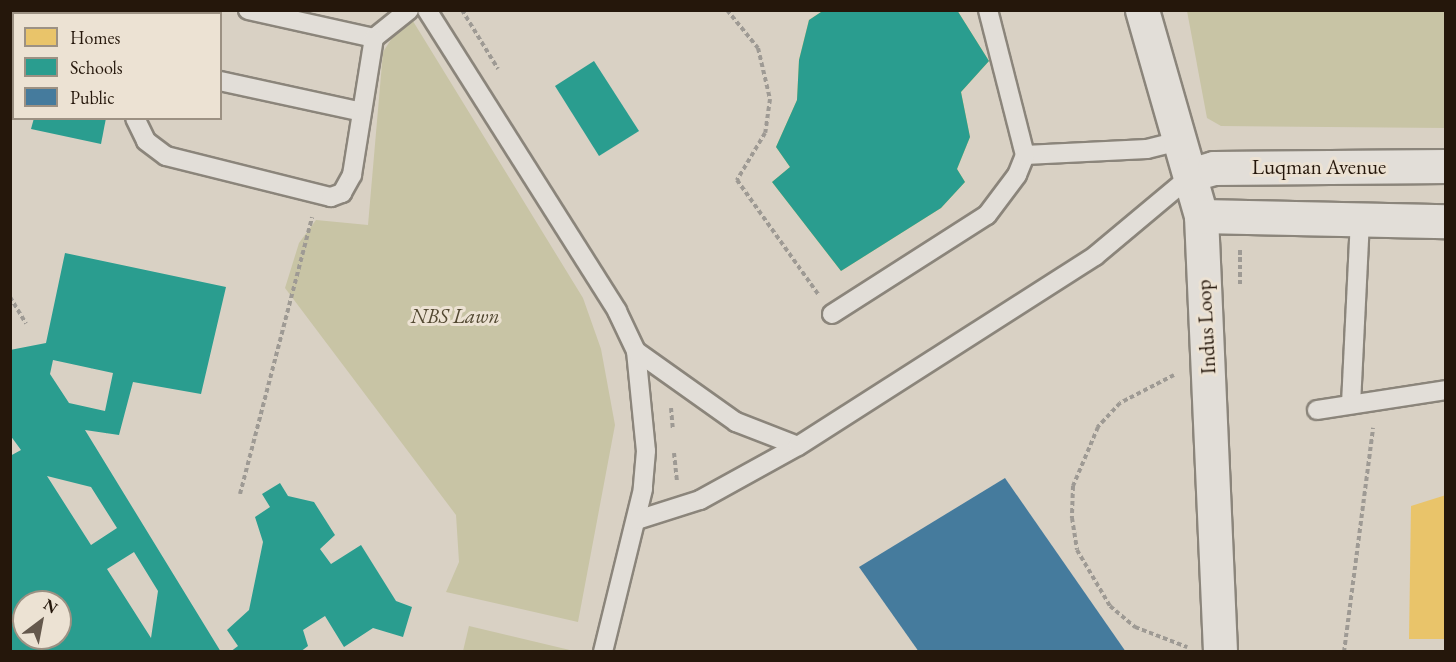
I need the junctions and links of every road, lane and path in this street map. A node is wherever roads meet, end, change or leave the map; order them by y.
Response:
1 (248, 10) edge
2 (409, 10) edge
3 (427, 10) edge
4 (727, 10) edge
5 (988, 10) edge
6 (1142, 10) edge
7 (374, 38) junction
8 (222, 81) edge
9 (362, 112) junction
10 (136, 120) edge
11 (1179, 141) junction
12 (1025, 155) junction
13 (1446, 166) edge
14 (1193, 174) junction
15 (317, 196) junction
16 (1201, 216) junction
17 (1360, 219) junction
18 (1446, 221) edge
19 (10, 297) edge
20 (832, 314) joint
21 (26, 324) dead end
22 (636, 351) junction
23 (1178, 374) dead end
24 (1446, 390) edge
25 (1377, 400) junction
26 (1351, 405) junction
27 (1317, 410) dead end
28 (798, 446) junction
29 (240, 494) dead end
30 (637, 520) junction
31 (1208, 650) edge
32 (603, 651) edge
33 (1344, 651) edge

1 - 7 lane
2 - 7 lane
3 - 22 lane
4 - 20 path
5 - 12 lane
6 - 11 street, Indus Loop
7 - 9 lane
8 - 9 lane
9 - 15 lane
10 - 15 lane
11 - 12 lane
11 - 14 street, Indus Loop
12 - 20 lane
13 - 14 street, Luqman Avenue
14 - 16 street, Indus Loop
14 - 28 lane
15 - 29 path
16 - 17 street
16 - 31 street, Indus Loop
17 - 18 street
17 - 26 lane
19 - 21 path
22 - 28 lane
22 - 30 lane
23 - 31 path
24 - 25 lane
25 - 26 lane
25 - 33 path
26 - 27 lane
28 - 30 lane
30 - 32 lane

